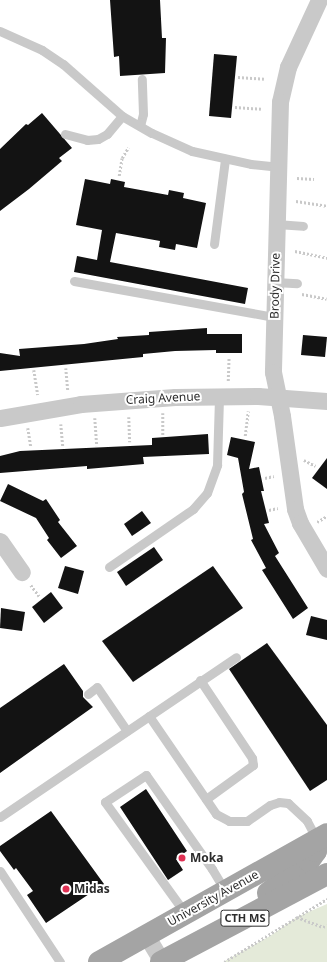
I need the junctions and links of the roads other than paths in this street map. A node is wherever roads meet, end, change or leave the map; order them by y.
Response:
1 (319, 0) edge
2 (0, 30) edge
3 (142, 79) dead end
4 (122, 116) junction
5 (140, 126) junction
6 (65, 134) dead end
7 (225, 158) junction
8 (278, 167) junction
9 (276, 224) junction
10 (303, 226) dead end
11 (214, 244) dead end
12 (74, 281) dead end
13 (275, 282) junction
14 (297, 284) dead end
15 (274, 317) junction
16 (224, 389) junction
17 (276, 397) junction
18 (327, 401) edge
19 (0, 418) edge
20 (0, 541) edge
21 (109, 567) dead end
22 (327, 569) edge
23 (22, 572) dead end
24 (236, 656) dead end
25 (200, 680) junction
26 (88, 694) dead end
27 (149, 716) junction
28 (127, 731) junction
29 (206, 799) junction
30 (0, 818) edge
31 (322, 837) edge
32 (0, 871) edge
33 (327, 874) edge
34 (225, 891) junction
35 (185, 913) junction
36 (226, 928) junction
37 (146, 935) junction
38 (60, 962) edge
39 (99, 962) edge
40 (162, 962) edge

1 - 8 street, Brody Drive
2 - 4 lane
3 - 5 lane
4 - 5 lane
4 - 6 lane
5 - 7 lane
7 - 8 lane
7 - 11 lane
8 - 9 street, Brody Drive
9 - 10 lane
9 - 13 street, Brody Drive
12 - 15 lane
13 - 14 lane
13 - 15 street, Brody Drive
15 - 17 street, Brody Drive
16 - 17 street, Craig Avenue
16 - 19 street, Craig Avenue
16 - 21 lane
17 - 18 street, Craig Avenue
17 - 22 street, Brody Drive
20 - 23 street
24 - 25 lane
25 - 27 lane
25 - 29 lane
26 - 28 lane
27 - 28 lane
27 - 29 lane
28 - 30 lane
29 - 31 lane
31 - 34 main road, University Avenue / CTH MS
31 - 36 main road
32 - 38 lane
33 - 36 main road, CTH MS
34 - 35 main road, University Avenue / CTH MS
34 - 35 lane
35 - 37 main road, University Avenue / CTH MS
36 - 40 main road, CTH MS
37 - 39 main road, University Avenue / CTH MS
37 - 40 street

